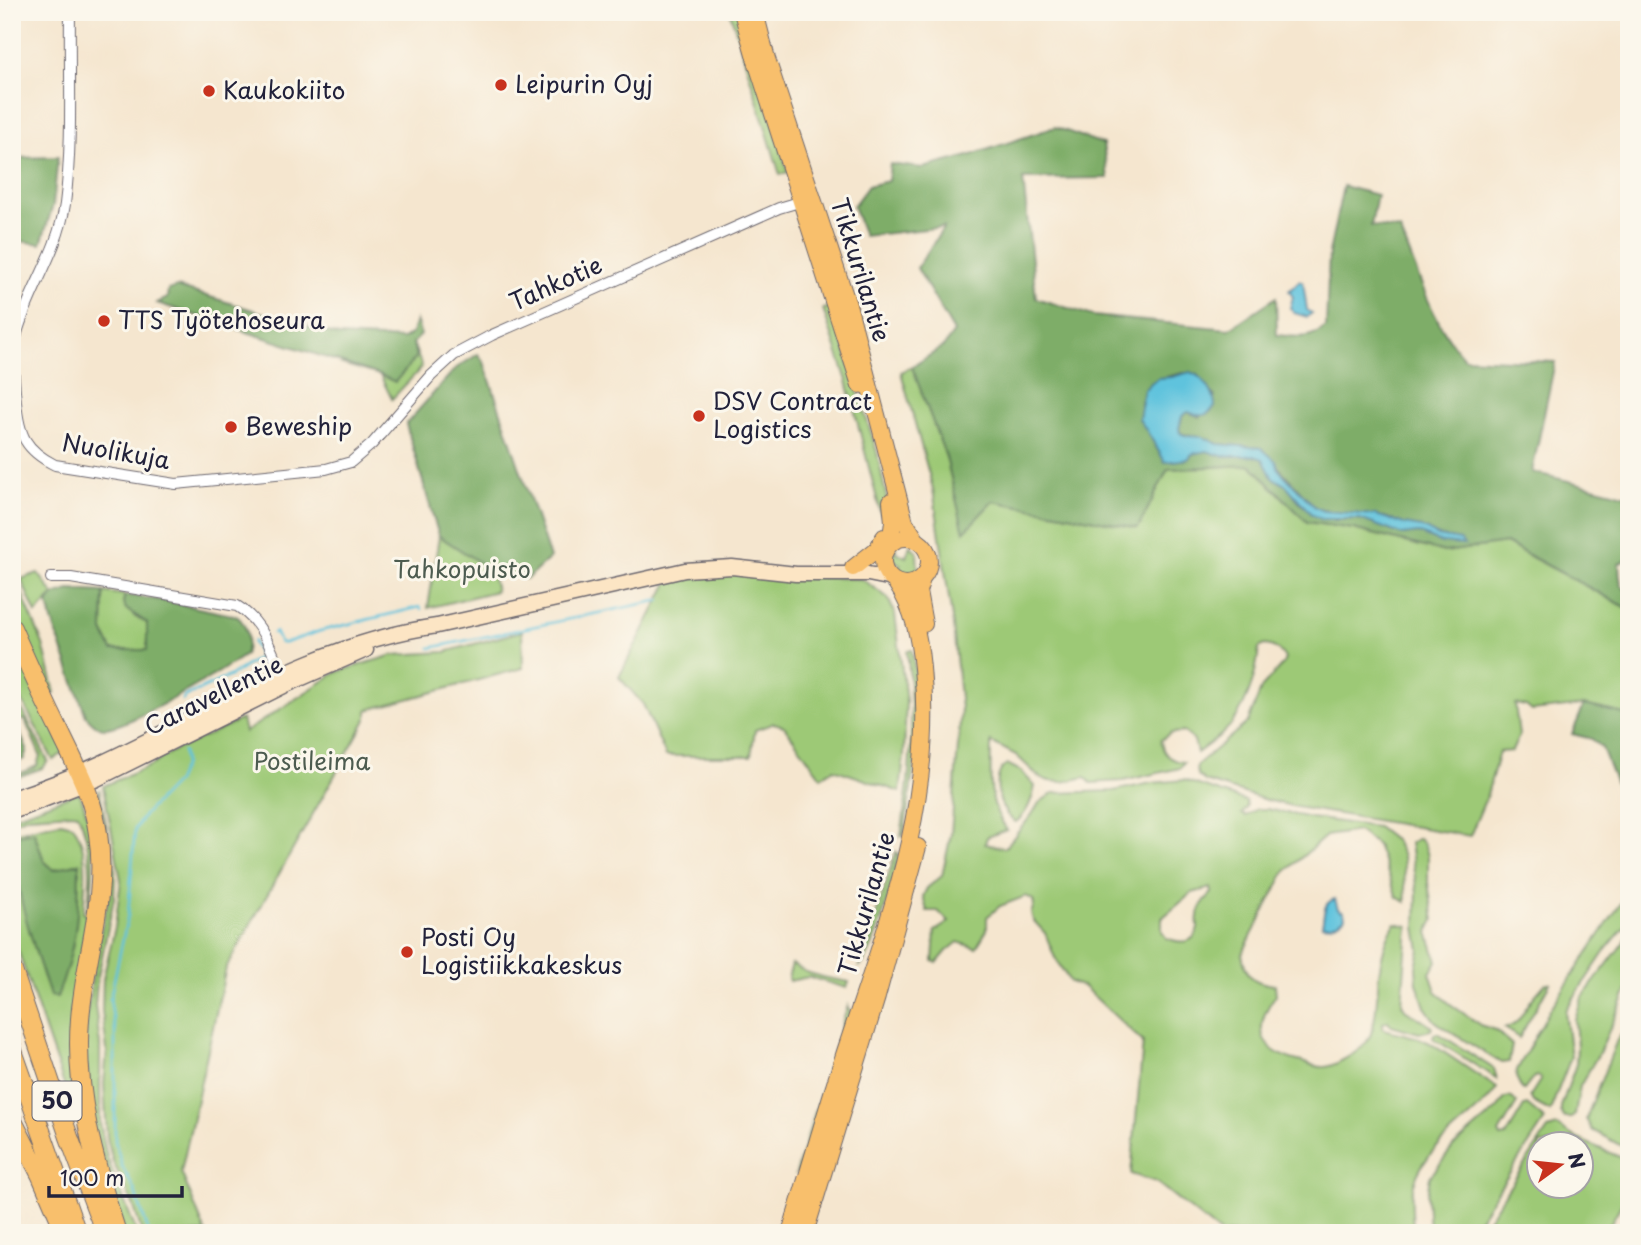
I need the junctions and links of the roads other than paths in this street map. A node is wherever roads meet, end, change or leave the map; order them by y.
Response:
1 (70, 12) edge
2 (742, 12) edge
3 (755, 12) edge
4 (808, 200) junction
5 (351, 462) joint
6 (893, 512) junction
7 (918, 541) junction
8 (887, 549) junction
9 (853, 568) junction
10 (820, 575) junction
11 (51, 578) dead end
12 (922, 579) junction
13 (892, 580) junction
14 (12, 628) edge
15 (284, 679) junction
16 (83, 777) junction
17 (12, 798) edge
18 (12, 812) edge
19 (12, 968) edge
20 (12, 1048) edge
21 (12, 1119) edge
22 (66, 1233) edge
23 (77, 1233) edge
24 (105, 1233) edge
25 (117, 1233) edge
26 (790, 1233) edge
27 (805, 1233) edge

1 - 5 street, Nuolikuja
2 - 4 main road, Tikkurilantie
3 - 4 main road, Tikkurilantie
4 - 5 street, Tahkotie
4 - 6 main road, Tikkurilantie
4 - 7 main road, Tikkurilantie
6 - 8 main road, Tikkurilantie
6 - 9 main road
7 - 8 main road
7 - 12 main road
8 - 9 main road, Caravellentie
8 - 13 main road
9 - 10 main road, Caravellentie
10 - 13 main road, Caravellentie
10 - 15 main road, Caravellentie
11 - 15 street
12 - 13 main road
12 - 27 main road, Tikkurilantie
13 - 26 main road, Tikkurilantie
14 - 16 highway
15 - 16 main road, Caravellentie
16 - 17 main road, Caravellentie
16 - 18 main road, Caravellentie
16 - 25 highway
19 - 24 highway, 50
20 - 23 highway, 50
21 - 22 highway

